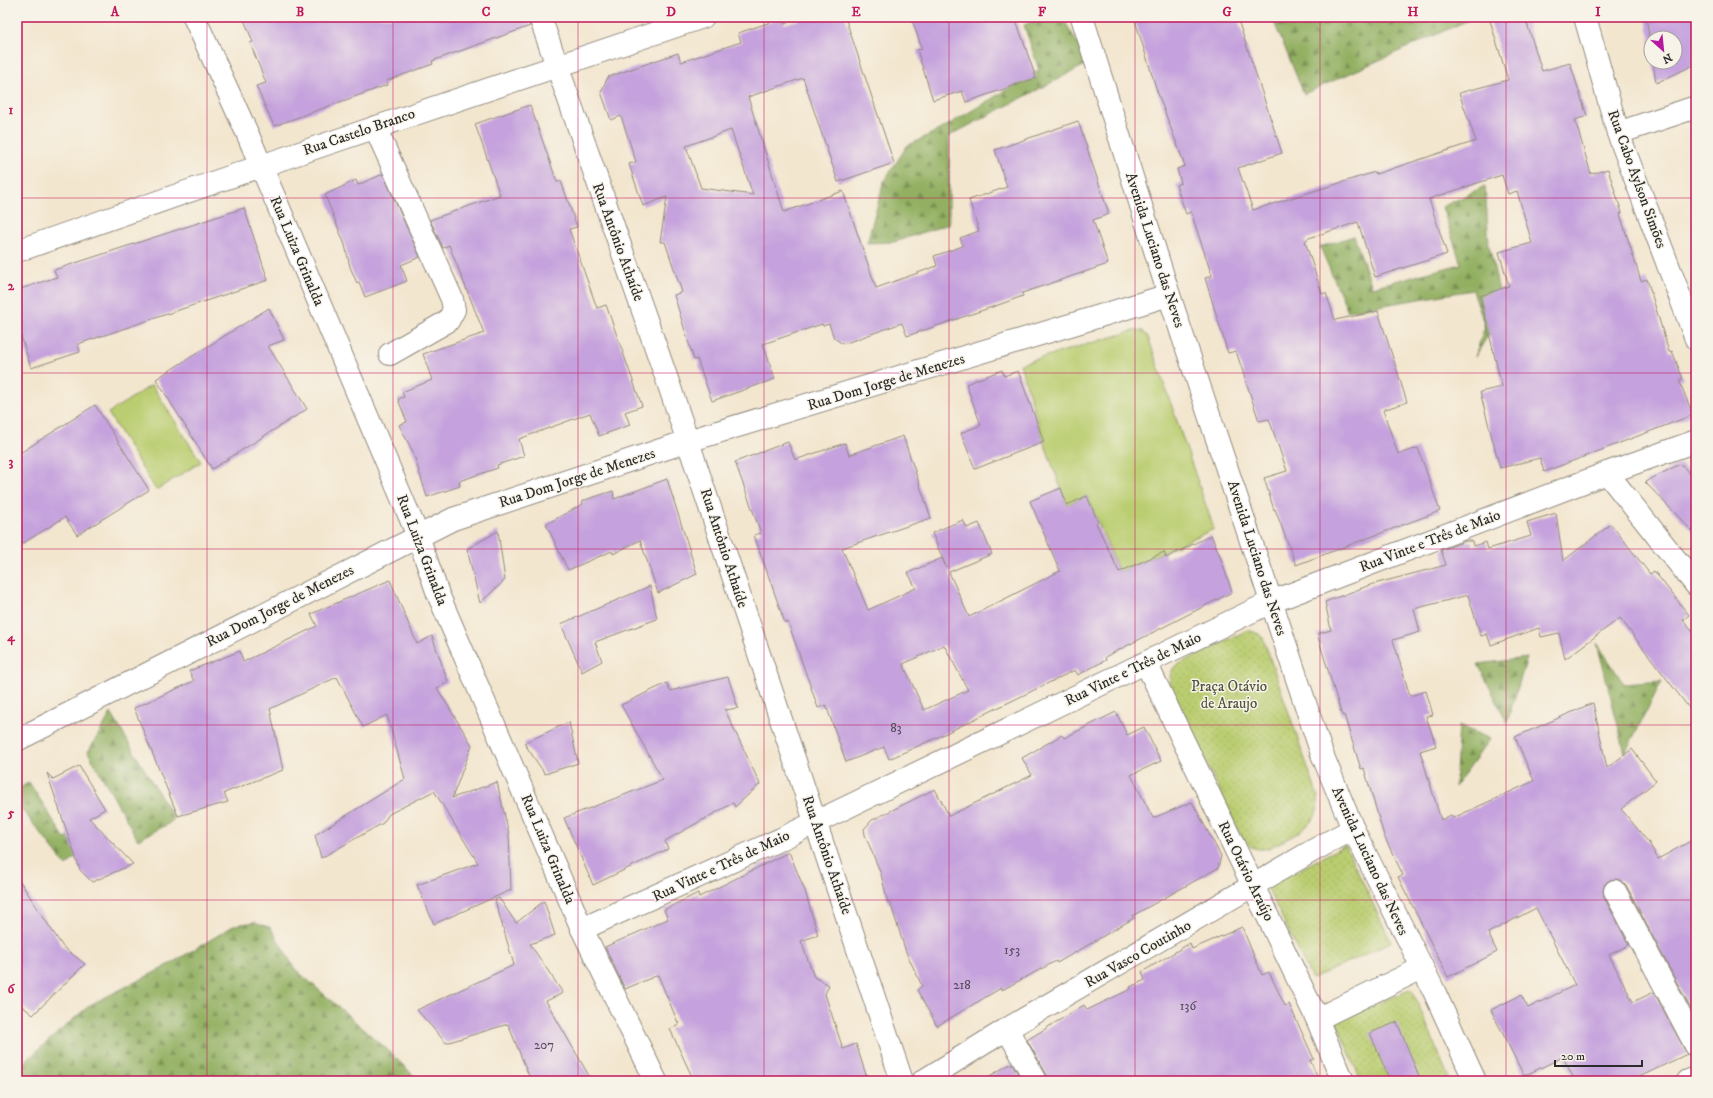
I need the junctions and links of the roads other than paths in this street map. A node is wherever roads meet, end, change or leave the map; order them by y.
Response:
1 (194, 17) edge
2 (540, 17) edge
3 (703, 17) edge
4 (1082, 17) edge
5 (1585, 17) edge
6 (556, 65) junction
7 (1696, 107) edge
8 (375, 127) junction
9 (1618, 134) junction
10 (261, 166) junction
11 (17, 252) edge
12 (1169, 295) junction
13 (1696, 339) edge
14 (390, 354) dead end
15 (688, 441) junction
16 (1696, 441) edge
17 (1607, 473) junction
18 (418, 536) junction
19 (1696, 585) edge
20 (1271, 602) junction
21 (1146, 663) junction
22 (17, 740) edge
23 (815, 822) junction
24 (1353, 829) junction
25 (1252, 886) junction
26 (1615, 891) dead end
27 (582, 929) junction
28 (1422, 968) junction
29 (1317, 1019) junction
30 (1007, 1029) junction
31 (1696, 1046) edge
32 (1696, 1078) edge
33 (656, 1081) edge
34 (902, 1081) edge
35 (923, 1081) edge
36 (1036, 1081) edge
37 (1343, 1081) edge
38 (1475, 1081) edge
39 (1688, 1081) edge

1 - 10 street, Rua Luiza Grinalda
2 - 6 street, Rua Antônio Athaíde
3 - 6 street, Rua Castelo Branco
4 - 12 street, Avenida Luciano das Neves
5 - 9 street, Rua Cabo Aylson Simões
6 - 8 street, Rua Castelo Branco
6 - 15 street, Rua Antônio Athaíde
7 - 9 street
8 - 10 street, Rua Castelo Branco
8 - 14 street
9 - 13 street, Rua Cabo Aylson Simões
10 - 11 street, Rua Castelo Branco
10 - 18 street, Rua Luiza Grinalda
12 - 15 street, Rua Dom Jorge de Menezes
12 - 20 street, Avenida Luciano das Neves
15 - 18 street, Rua Dom Jorge de Menezes
15 - 23 street, Rua Antônio Athaíde
16 - 17 street, Rua Vinte e Três de Maio
17 - 19 street
17 - 20 street, Rua Vinte e Três de Maio
18 - 22 street, Rua Dom Jorge de Menezes
18 - 27 street, Rua Luiza Grinalda
20 - 21 street, Rua Vinte e Três de Maio
20 - 24 street, Avenida Luciano das Neves
21 - 23 street, Rua Vinte e Três de Maio
21 - 25 street, Rua Otávio Araújo
23 - 27 street, Rua Vinte e Três de Maio
23 - 34 street, Rua Antônio Athaíde
24 - 25 street, Rua Vasco Coutinho
24 - 28 street, Avenida Luciano das Neves
25 - 29 street, Rua Otávio Araújo
25 - 30 street, Rua Vasco Coutinho
26 - 31 street
27 - 33 street, Rua Luiza Grinalda
28 - 29 street
28 - 38 street, Avenida Luciano das Neves
29 - 37 street, Rua Otávio Araújo
30 - 35 street, Rua Vasco Coutinho
30 - 36 street
32 - 39 street

